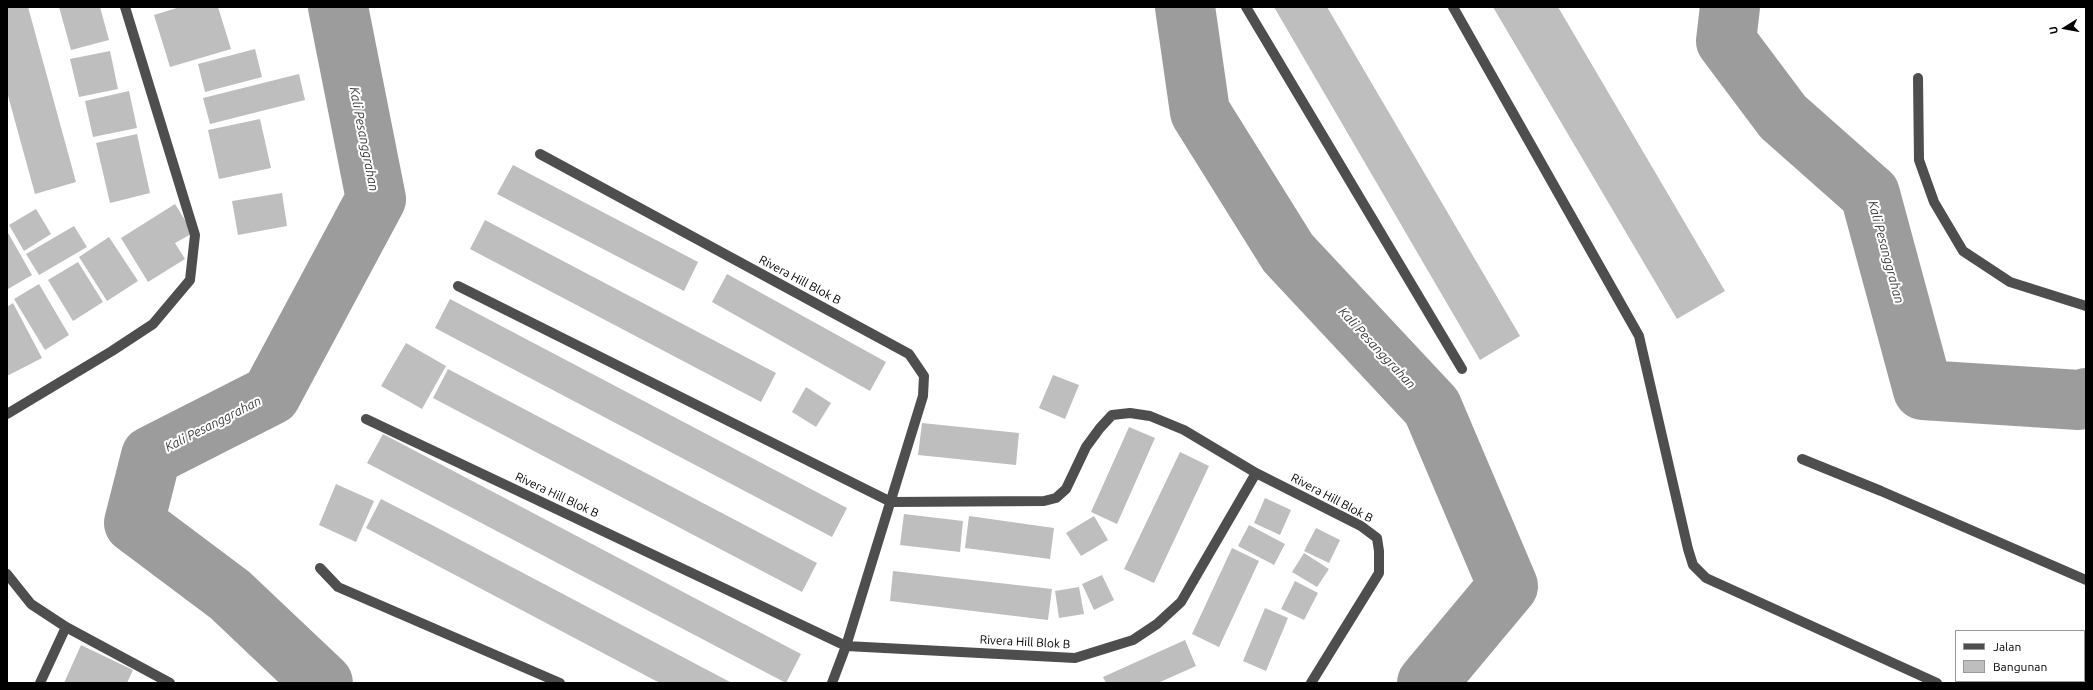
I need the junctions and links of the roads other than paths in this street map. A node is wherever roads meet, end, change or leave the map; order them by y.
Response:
1 (125, 7) edge
2 (1246, 7) edge
3 (1453, 7) edge
4 (1918, 78) dead end
5 (540, 154) dead end
6 (458, 286) dead end
7 (2086, 306) edge
8 (1462, 369) dead end
9 (7, 414) edge
10 (366, 419) dead end
11 (1802, 459) dead end
12 (1256, 473) junction
13 (891, 502) junction
14 (320, 568) dead end
15 (7, 574) edge
16 (2086, 580) edge
17 (66, 627) junction
18 (846, 646) junction
19 (40, 683) edge
20 (170, 683) edge
21 (560, 683) edge
22 (832, 683) edge
23 (1312, 683) edge
24 (1936, 683) edge

1 - 9 street
2 - 8 street
3 - 24 street
4 - 7 street
5 - 13 street, Rivera Hill Blok B
6 - 13 street, Rivera Hill Blok B
10 - 18 street, Rivera Hill Blok B
11 - 16 street
12 - 13 street, Rivera Hill Blok B
12 - 18 street, Rivera Hill Blok B
12 - 23 street, Rivera Hill Blok B
13 - 18 street, Rivera Hill Blok B
14 - 21 street
15 - 17 street
17 - 19 street
17 - 20 street
18 - 22 street, Rivera Hill Blok B

